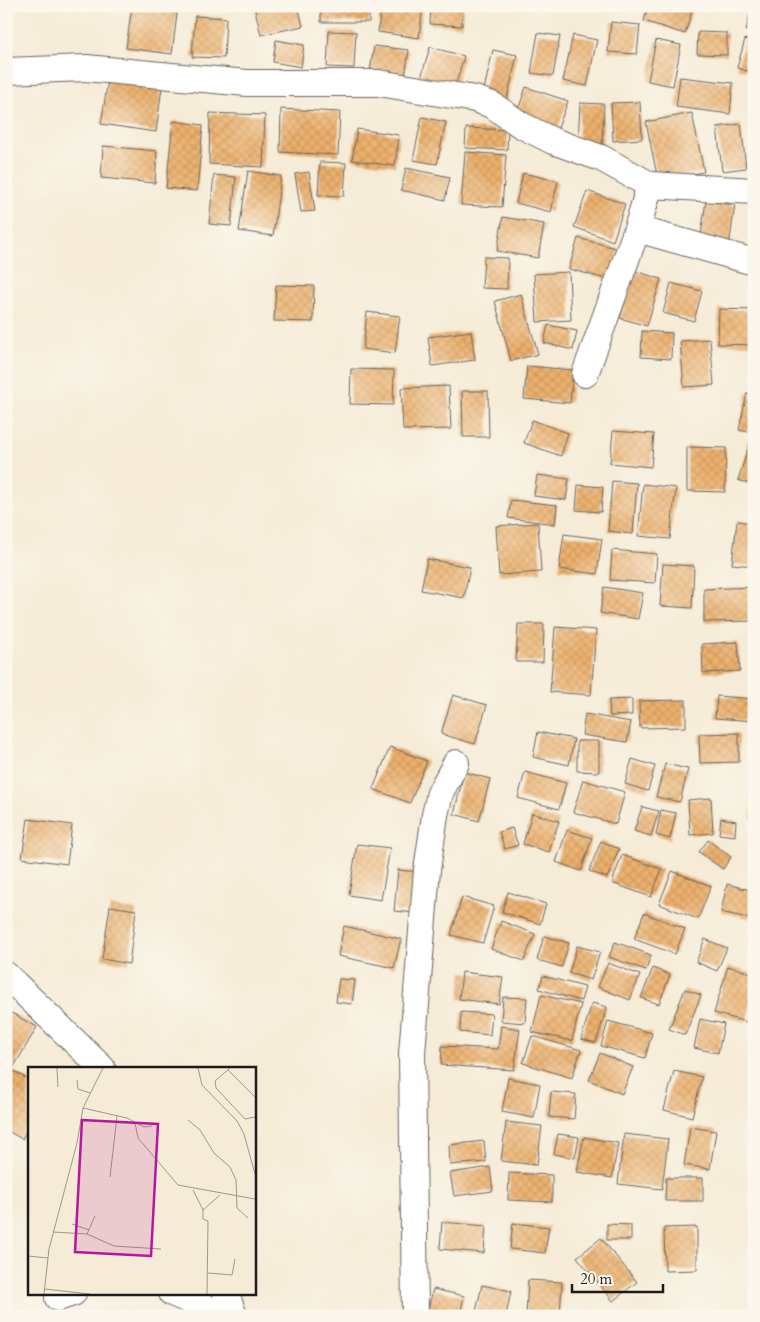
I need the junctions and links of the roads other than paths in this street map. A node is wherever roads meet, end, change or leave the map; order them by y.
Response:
1 (6, 71) edge
2 (650, 185) junction
3 (754, 192) edge
4 (637, 229) junction
5 (754, 262) edge
6 (585, 374) dead end
7 (456, 764) dead end
8 (6, 975) edge
9 (101, 1067) edge
10 (174, 1294) edge
11 (226, 1294) edge
12 (225, 1316) edge
13 (234, 1316) edge
14 (416, 1316) edge

1 - 2 street
2 - 3 street
2 - 4 street
4 - 5 street
4 - 6 street
7 - 14 street
8 - 9 street
10 - 12 street
11 - 13 street

